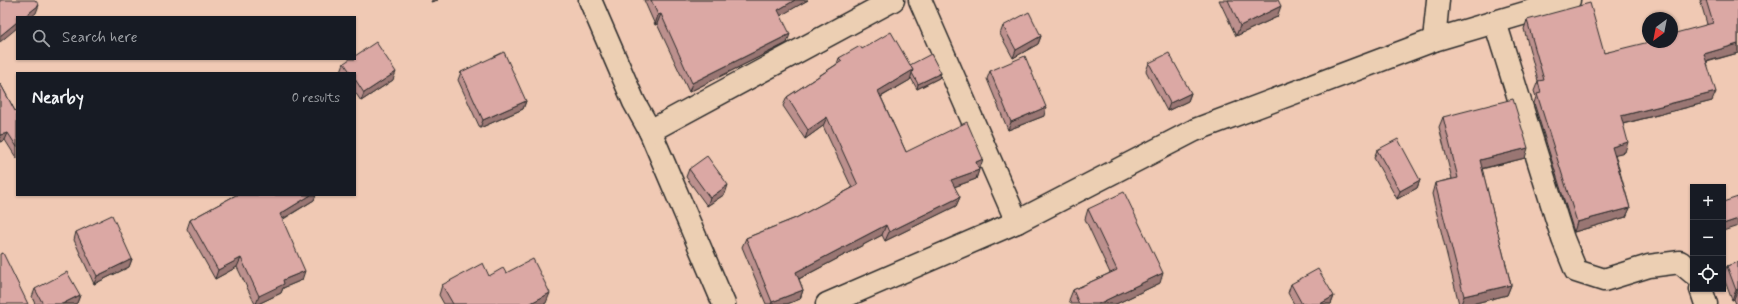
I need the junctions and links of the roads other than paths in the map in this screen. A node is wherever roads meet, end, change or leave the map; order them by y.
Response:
1 (590, 0) edge
2 (893, 0) edge
3 (920, 0) edge
4 (1438, 0) edge
5 (1569, 0) edge
6 (1495, 22) junction
7 (1434, 40) junction
8 (650, 131) junction
9 (1017, 222) junction
10 (1690, 270) edge
11 (1702, 292) edge
12 (724, 304) edge
13 (827, 304) edge
14 (1706, 304) edge

1 - 8 street
2 - 8 street
3 - 9 street
4 - 7 street
5 - 6 street
6 - 7 street
6 - 10 street
7 - 9 street
8 - 12 street
9 - 13 street
11 - 14 street

